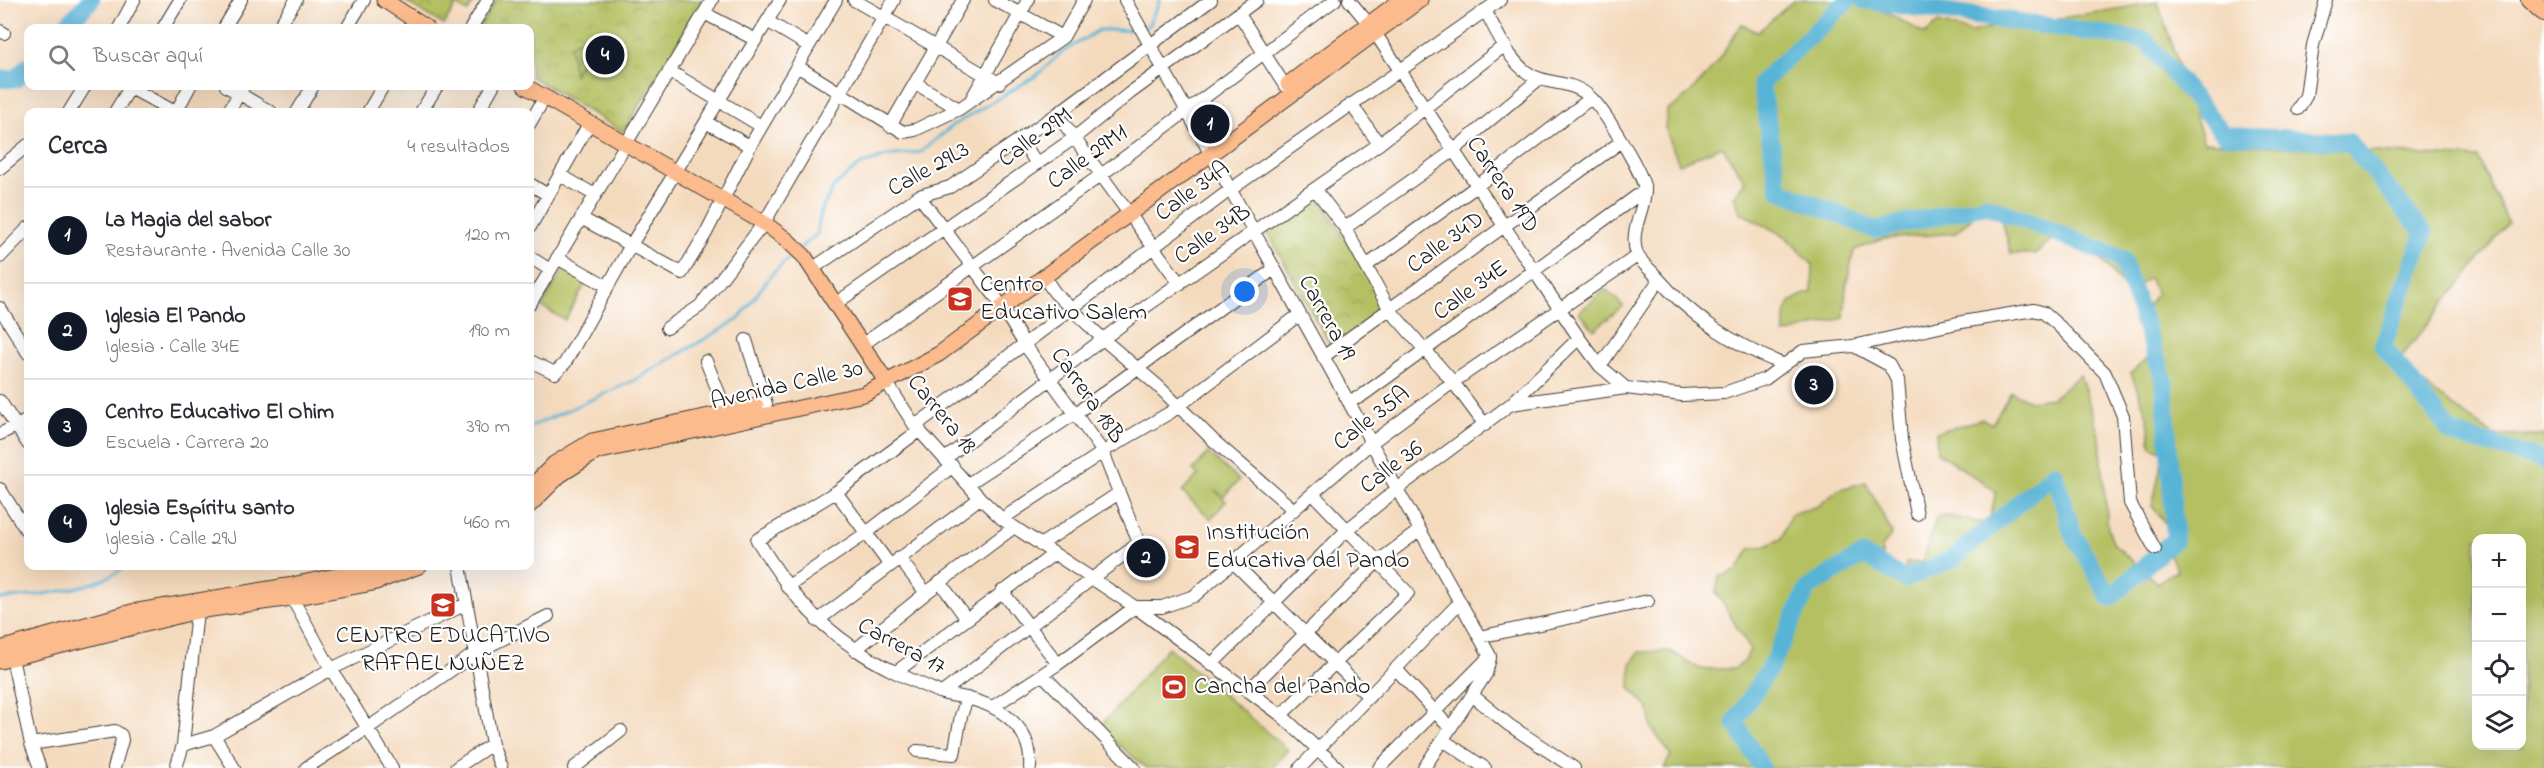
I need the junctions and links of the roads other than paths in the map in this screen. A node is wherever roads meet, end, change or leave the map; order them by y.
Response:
1 (134, 0) edge
2 (180, 0) edge
3 (241, 0) edge
4 (296, 0) edge
5 (364, 0) edge
6 (384, 0) edge
7 (488, 0) edge
8 (712, 0) edge
9 (780, 0) edge
10 (836, 0) edge
11 (854, 0) edge
12 (894, 0) edge
13 (963, 0) edge
14 (995, 0) edge
15 (1028, 0) edge
16 (1084, 0) edge
17 (1211, 0) edge
18 (1335, 0) edge
19 (1349, 0) edge
20 (1400, 0) edge
21 (1420, 0) edge
22 (1500, 0) edge
23 (2325, 0) edge
24 (2530, 0) edge
25 (1126, 1) edge
26 (1255, 1) edge
27 (1485, 10) junction
28 (2544, 12) edge
29 (704, 13) junction
30 (1020, 13) junction
31 (1239, 14) junction
32 (884, 17) junction
33 (767, 21) junction
34 (121, 24) edge
35 (165, 24) edge
36 (226, 24) edge
37 (281, 24) edge
38 (349, 24) edge
39 (417, 24) edge
40 (473, 24) edge
41 (1372, 29) junction
42 (1064, 37) junction
43 (754, 39) junction
44 (1147, 40) junction
45 (1505, 45) junction
46 (809, 46) junction
47 (936, 47) junction
48 (1263, 52) junction
49 (798, 66) junction
50 (1163, 70) junction
51 (1399, 70) junction
52 (669, 71) junction
53 (985, 75) junction
54 (1539, 79) junction
55 (915, 83) junction
56 (999, 83) junction
57 (1285, 86) junction
58 (83, 90) edge
59 (128, 90) edge
60 (137, 90) edge
61 (188, 90) edge
62 (241, 90) edge
63 (243, 90) edge
64 (311, 90) edge
65 (381, 90) edge
66 (435, 90) edge
67 (492, 90) edge
68 (532, 90) edge
69 (839, 92) junction
70 (545, 97) junction
71 (1592, 98) junction
72 (720, 102) junction
73 (1351, 104) junction
74 (965, 105) junction
75 (71, 108) edge
76 (117, 108) edge
77 (168, 108) edge
78 (177, 108) edge
79 (230, 108) edge
80 (266, 108) edge
81 (299, 108) edge
82 (370, 108) edge
83 (423, 108) edge
84 (480, 108) edge
85 (1425, 109) junction
86 (2298, 109) dead end
87 (1186, 111) junction
88 (1057, 114) junction
89 (534, 116) edge
90 (707, 123) junction
91 (589, 124) junction
92 (761, 126) junction
93 (890, 126) junction
94 (1074, 138) junction
95 (1021, 139) junction
96 (1622, 141) junction
97 (1379, 144) junction
98 (625, 145) junction
99 (750, 146) junction
100 (1208, 149) junction
101 (24, 150) edge
102 (1453, 151) junction
103 (1037, 164) junction
104 (0, 168) edge
105 (676, 174) junction
106 (560, 175) junction
107 (1101, 175) junction
108 (534, 186) edge
109 (1477, 186) junction
110 (1315, 189) junction
111 (1230, 190) junction
112 (1645, 190) junction
113 (548, 195) junction
114 (595, 195) junction
115 (919, 196) junction
116 (722, 200) junction
117 (1127, 209) junction
118 (581, 218) junction
119 (534, 220) edge
120 (764, 224) junction
121 (1504, 227) junction
122 (1344, 228) junction
123 (944, 230) junction
124 (1253, 231) junction
125 (24, 232) edge
126 (631, 245) junction
127 (1154, 247) junction
128 (1638, 255) junction
129 (0, 257) edge
130 (557, 258) junction
131 (534, 259) edge
132 (808, 262) junction
133 (1366, 266) junction
134 (972, 267) junction
135 (1274, 269) junction
136 (550, 270) junction
137 (1534, 272) junction
138 (1044, 277) junction
139 (1659, 279) junction
140 (1180, 284) junction
141 (607, 286) junction
142 (534, 297) edge
143 (835, 304) junction
144 (999, 304) junction
145 (0, 308) edge
146 (1072, 308) junction
147 (1559, 308) junction
148 (1390, 310) junction
149 (1300, 314) junction
150 (667, 328) dead end
151 (1579, 338) junction
152 (746, 340) dead end
153 (1104, 340) junction
154 (862, 345) junction
155 (1025, 345) junction
156 (1853, 346) junction
157 (24, 347) edge
158 (1426, 350) junction
159 (1323, 357) junction
160 (706, 361) dead end
161 (534, 363) edge
162 (1784, 365) junction
163 (1600, 366) junction
164 (1137, 368) junction
165 (885, 379) junction
166 (1051, 380) junction
167 (1453, 382) junction
168 (1626, 388) junction
169 (0, 401) edge
170 (1348, 401) junction
171 (766, 404) junction
172 (1511, 404) junction
173 (1177, 407) junction
174 (727, 412) junction
175 (1076, 413) junction
176 (24, 422) edge
177 (1485, 425) junction
178 (16, 426) junction
179 (917, 428) junction
180 (0, 434) edge
181 (24, 438) edge
182 (1371, 443) junction
183 (1107, 449) junction
184 (949, 462) junction
185 (534, 484) edge
186 (968, 484) junction
187 (0, 489) edge
188 (1397, 489) junction
189 (836, 492) junction
190 (1119, 493) junction
191 (1313, 494) junction
192 (980, 498) junction
193 (534, 501) edge
194 (1294, 510) junction
195 (1917, 514) dead end
196 (1002, 519) junction
197 (24, 527) edge
198 (1013, 528) junction
199 (1347, 530) junction
200 (1420, 530) junction
201 (865, 534) junction
202 (1040, 545) junction
203 (2155, 549) dead end
204 (1054, 554) junction
205 (894, 561) junction
206 (1233, 562) junction
207 (1377, 562) junction
208 (461, 570) edge
209 (375, 571) edge
210 (1093, 578) junction
211 (940, 582) junction
212 (787, 587) junction
213 (1002, 591) junction
214 (926, 593) junction
215 (292, 598) junction
216 (1272, 601) junction
217 (1648, 601) dead end
218 (1460, 602) junction
219 (466, 604) junction
220 (197, 607) junction
221 (1135, 607) junction
222 (548, 616) dead end
223 (966, 618) junction
224 (817, 621) junction
225 (1030, 627) junction
226 (1304, 633) junction
227 (1479, 637) junction
228 (855, 650) junction
229 (477, 652) junction
230 (4, 656) edge
231 (1490, 656) junction
232 (1335, 663) junction
233 (1059, 664) junction
234 (1211, 665) junction
235 (331, 669) junction
236 (1396, 669) junction
237 (896, 672) junction
238 (1043, 675) junction
239 (1248, 691) junction
240 (942, 693) junction
241 (1472, 696) junction
242 (1369, 697) junction
243 (967, 698) junction
244 (994, 706) junction
245 (1435, 711) junction
246 (1281, 715) junction
247 (368, 728) junction
248 (1450, 728) junction
249 (621, 731) dead end
250 (214, 736) junction
251 (1443, 740) junction
252 (31, 744) junction
253 (492, 744) junction
254 (183, 745) junction
255 (1318, 749) junction
256 (917, 751) dead end
257 (40, 768) edge
258 (114, 768) edge
259 (176, 768) edge
260 (234, 768) edge
261 (306, 768) edge
262 (392, 768) edge
263 (456, 768) edge
264 (501, 768) edge
265 (574, 768) edge
266 (1030, 768) edge
267 (1134, 768) edge
268 (1300, 768) edge
269 (1338, 768) edge
270 (1379, 768) edge
271 (1424, 768) edge
272 (1485, 768) edge
273 (1574, 768) edge

1 - 34 street
2 - 35 street
3 - 36 street
4 - 37 street
5 - 38 street
6 - 39 main road
7 - 40 street
8 - 29 street
9 - 33 street
10 - 46 street
11 - 32 street
12 - 32 street
13 - 47 street
14 - 30 street
15 - 30 street
16 - 42 street
17 - 44 street, Calle 29L3
18 - 48 street, Calle 29M1
19 - 41 street, Carrera 19D
20 - 41 main road, Avenida Calle 30
21 - 41 main road, Avenida Calle 30
22 - 27 street, Calle 34A
23 - 86 street
24 - 28 highway
25 - 44 street, Carrera 19
26 - 31 street, Calle 29M
27 - 45 street
27 - 51 street, Calle 34A
29 - 43 street
29 - 52 street
30 - 42 street
30 - 53 street
31 - 48 street
31 - 50 street, Calle 29M
32 - 47 street
32 - 69 street
33 - 43 street
33 - 46 street
41 - 51 street, Carrera 19D
41 - 57 main road, Avenida Calle 30
41 - 100 main road, Avenida Calle 30
42 - 56 street
43 - 72 street
44 - 50 street, Carrera 19
44 - 88 street, Calle 29L3
45 - 54 street
45 - 85 street, Calle 34B
46 - 49 street
47 - 53 street
47 - 55 street
48 - 57 street
48 - 87 street, Calle 29M1
49 - 69 street
49 - 92 street
50 - 87 street, Carrera 19
50 - 94 street, Calle 29M
51 - 73 street, Calle 34A
51 - 85 street, Carrera 19D
52 - 72 street
52 - 98 street
53 - 56 street
53 - 74 street
54 - 71 street
54 - 102 street
55 - 74 street
55 - 93 street
56 - 74 street
57 - 100 main road, Avenida Calle 30
58 - 75 street
59 - 76 street
60 - 77 street
61 - 78 street
62 - 79 street
63 - 80 street
64 - 81 street
65 - 82 street
66 - 83 street
67 - 84 street
68 - 70 main road, Carrera 18
69 - 93 street
69 - 120 street
70 - 89 street
70 - 91 main road, Carrera 18
71 - 96 street
71 - 109 street
72 - 90 street
72 - 92 street
73 - 97 street
73 - 111 street, Calle 34A
74 - 93 street
85 - 97 street, Calle 34B
85 - 102 street, Carrera 19D
87 - 100 street, Carrera 19
87 - 107 street, Calle 29M1
88 - 94 street
88 - 95 street, Calle 29L3
90 - 99 street
90 - 105 street
91 - 98 main road, Carrera 18
91 - 106 street
92 - 99 street
94 - 103 street, Calle 29M
94 - 107 street
95 - 103 street
95 - 115 street, Calle 29L3
96 - 112 street
96 - 121 street, Calle 34D
97 - 110 street, Calle 34B
98 - 105 main road, Carrera 18
98 - 114 street
99 - 116 street
100 - 111 street, Carrera 19
100 - 117 main road, Avenida Calle 30
101 - 104 street
102 - 109 street, Carrera 19D
102 - 122 street
103 - 123 street, Calle 29M
105 - 116 main road, Carrera 18
105 - 126 street
106 - 113 street
106 - 114 street
107 - 117 street
107 - 134 street, Calle 29M1
108 - 113 street
109 - 121 street, Carrera 19D
109 - 133 street
110 - 122 street
110 - 124 street, Calle 34B
111 - 124 street, Carrera 19
111 - 127 street, Calle 34A
112 - 128 street
112 - 137 street, Calle 34E
113 - 119 street
114 - 118 street
115 - 123 street, Carrera 18B
115 - 132 street, Calle 29L3
116 - 120 main road, Carrera 18
116 - 126 street
117 - 127 street
117 - 138 main road, Avenida Calle 30
117 - 144 main road, Avenida Calle 30
118 - 126 street
118 - 130 street
120 - 132 main road, Carrera 18
120 - 150 street
121 - 137 street, Carrera 19D
121 - 148 street, Calle 34D
122 - 133 street
123 - 134 street, Carrera 18B
123 - 143 street, Calle 29M
124 - 135 street, Carrera 19
124 - 140 street, Calle 34B
125 - 129 street
126 - 141 street
127 - 140 street
127 - 146 street, Calle 34A
128 - 139 street
128 - 147 street, Calle 35A
130 - 136 street
130 - 141 street
131 - 136 street
132 - 143 main road, Carrera 18
133 - 148 street
134 - 144 street, Carrera 18B
134 - 154 street, Calle 29M1
135 - 149 street, Carrera 19
135 - 164 street
136 - 142 street
137 - 147 street, Carrera 19D
137 - 158 street, Calle 34E
138 - 144 main road, Avenida Calle 30
138 - 146 street
139 - 162 street
139 - 163 street
140 - 153 street, Calle 34B
141 - 161 street
143 - 154 main road, Carrera 18
144 - 155 street, Carrera 18B
144 - 165 main road, Avenida Calle 30
145 - 157 street
146 - 153 street
146 - 155 street, Calle 34A
147 - 151 street, Carrera 19D
147 - 167 street, Calle 35A
148 - 158 street
148 - 159 street, Calle 34D
149 - 159 street, Carrera 19
149 - 173 street
151 - 163 street, Carrera 19D
151 - 172 street, Calle 36
152 - 171 street
153 - 164 street
153 - 166 street, Calle 34B
154 - 165 main road, Carrera 18
155 - 166 street, Carrera 18B
155 - 179 street, Calle 34A
156 - 162 street
156 - 195 street
156 - 203 street
158 - 167 street
158 - 170 street, Calle 34E
159 - 170 street, Carrera 19
160 - 174 street
162 - 168 street
163 - 168 street, Carrera 19D
164 - 173 street
164 - 175 street
165 - 171 main road, Avenida Calle 30
165 - 179 street, Carrera 18
165 - 193 main road, Avenida Calle 30
166 - 175 street, Carrera 18B
166 - 184 street, Calle 34B
167 - 177 street
167 - 182 street, Calle 35A
168 - 172 street
169 - 178 street
170 - 182 street, Carrera 19
171 - 174 main road, Avenida Calle 30
172 - 177 street, Calle 36
173 - 183 street
173 - 194 street
174 - 185 main road, Avenida Calle 30
175 - 183 street, Carrera 18B
175 - 186 street
176 - 178 street
177 - 188 street, Calle 36
178 - 180 street
178 - 181 street
179 - 184 street, Carrera 18
179 - 189 street
182 - 188 street, Carrera 19
182 - 191 street, Calle 35A
183 - 190 street, Carrera 18B
183 - 196 street
184 - 186 street, Carrera 18
184 - 201 street, Calle 34B
186 - 192 street, Carrera 18
187 - 197 street
188 - 199 street, Calle 36
188 - 200 street, Carrera 19
189 - 201 street
189 - 212 street, Carrera 17
190 - 202 street
190 - 210 street, Carrera 18B
191 - 194 street, Calle 35A
191 - 199 street
192 - 196 street, Carrera 18
192 - 205 street
194 - 206 street, Calle 35A
196 - 198 street, Carrera 18
198 - 202 street, Carrera 18
198 - 211 street
199 - 207 street
199 - 216 street, Calle 36
200 - 207 street
200 - 218 street, Carrera 19
201 - 205 street
201 - 212 street, Calle 34B
202 - 204 street, Carrera 18
204 - 210 street, Carrera 18
204 - 213 street
205 - 214 street
205 - 224 street
206 - 216 street
206 - 221 street, Calle 35A
207 - 226 street
207 - 232 street
208 - 219 street
209 - 215 main road
209 - 220 main road
210 - 221 street, Carrera 18
210 - 225 street
211 - 214 street
211 - 223 street
212 - 224 street, Carrera 17
213 - 223 street
213 - 225 street
214 - 228 street
215 - 220 main road
215 - 235 street
216 - 226 street
216 - 234 street, Calle 36
217 - 227 street
218 - 227 street, Carrera 19
218 - 236 street
219 - 229 street
219 - 235 street
220 - 230 main road
220 - 254 street
221 - 233 street
221 - 234 street, Carrera 18
222 - 229 street
223 - 237 street
224 - 228 street, Carrera 17
225 - 233 street
225 - 240 street
226 - 232 street
226 - 239 street
227 - 231 street, Carrera 19
228 - 237 street, Carrera 17
229 - 247 street
229 - 253 street
230 - 252 street
231 - 241 street
231 - 245 street
232 - 242 street
232 - 246 street
233 - 238 street
234 - 239 street, Carrera 18
235 - 247 street
235 - 250 street
236 - 242 street
236 - 245 street
237 - 240 street, Carrera 17
238 - 244 street
238 - 267 street
239 - 246 street, Carrera 18
240 - 243 street, Carrera 17
241 - 248 street
241 - 273 street
242 - 255 street
243 - 244 street, Carrera 17
243 - 256 street
244 - 266 street, Carrera 17
245 - 248 street
245 - 270 street
246 - 255 street, Carrera 18
247 - 261 street
247 - 262 street
248 - 251 street
249 - 265 street
250 - 254 street
250 - 260 street
251 - 271 street
251 - 272 street
252 - 257 street
252 - 258 street
253 - 263 street
253 - 264 street
254 - 259 street
255 - 268 street
255 - 269 street, Carrera 18

